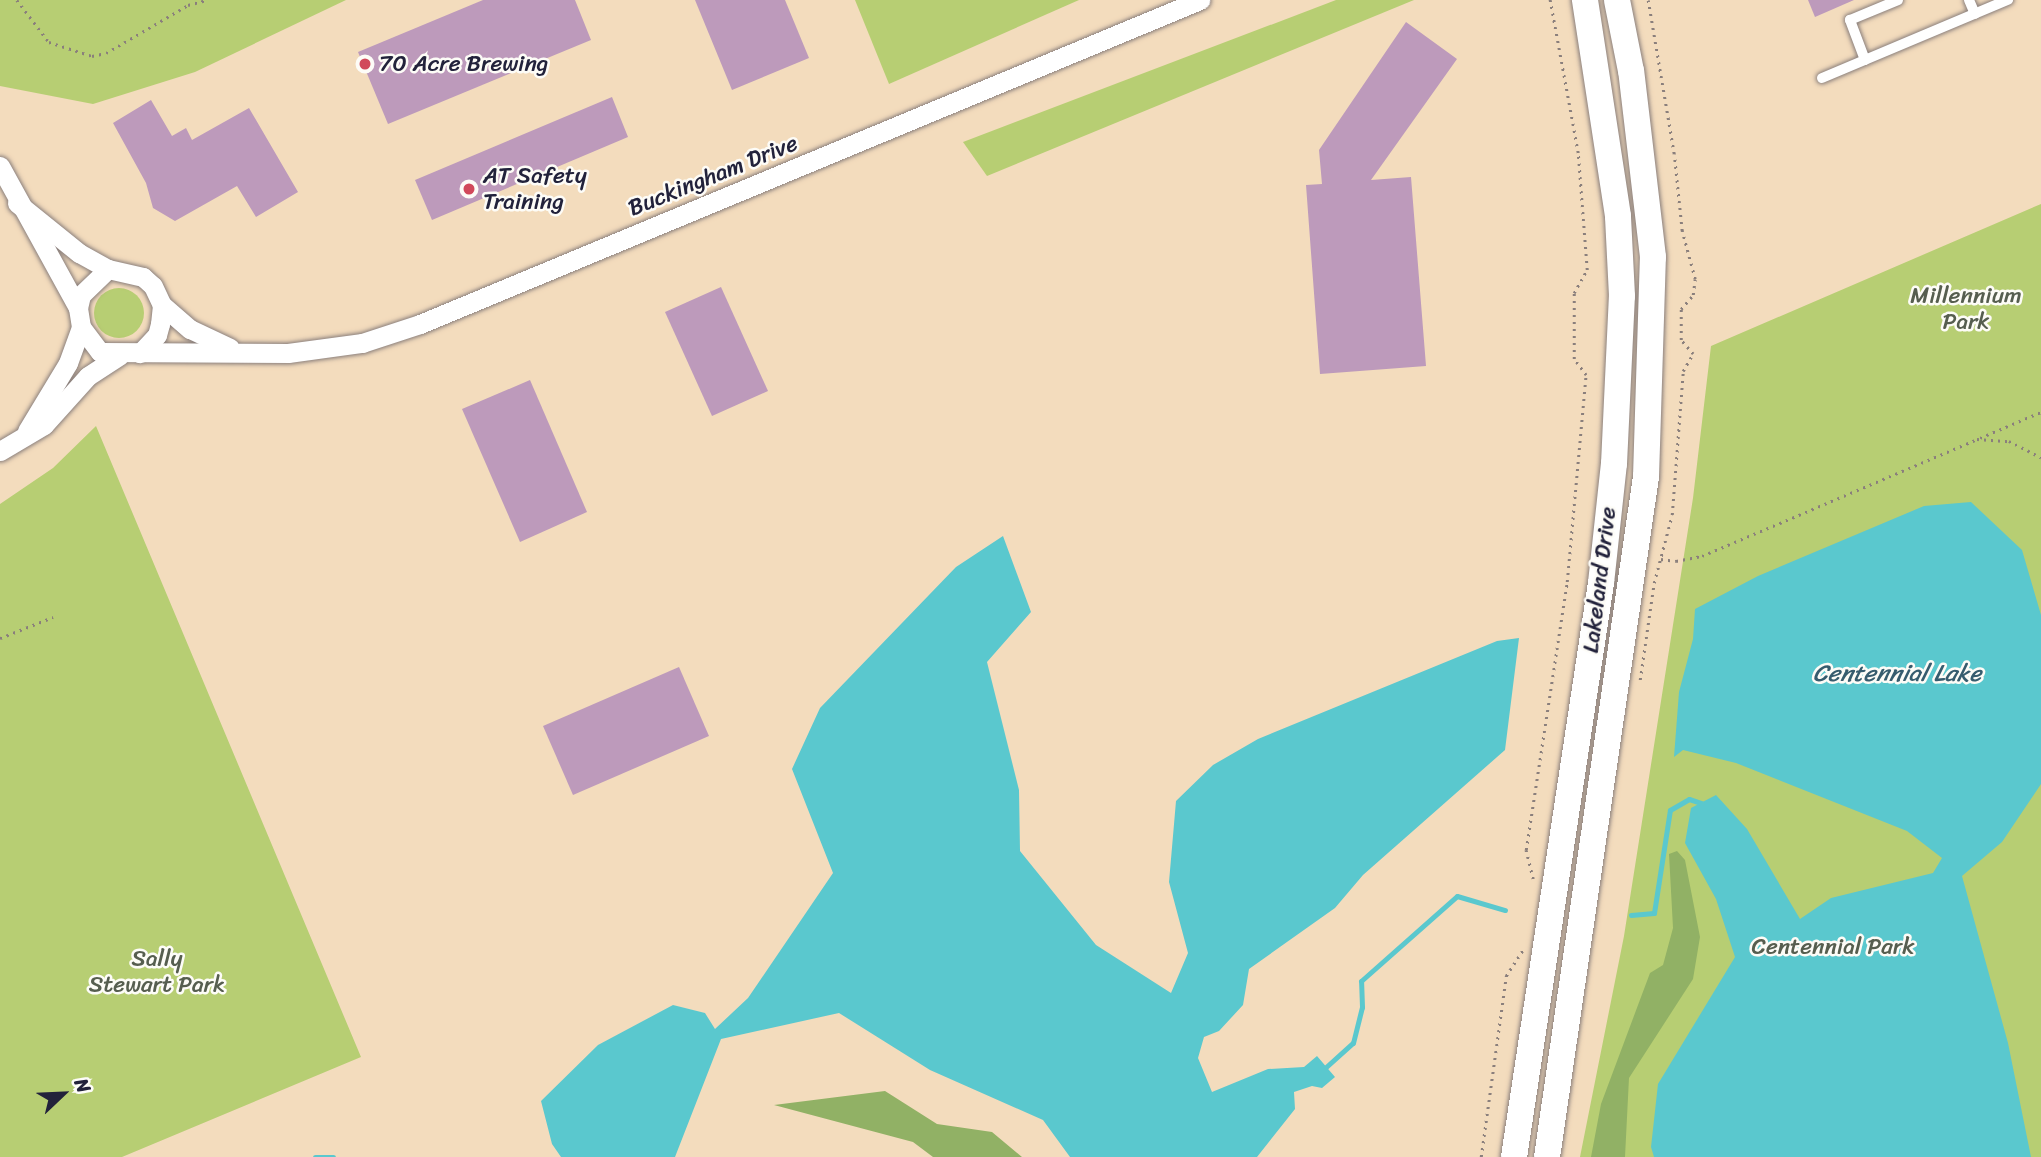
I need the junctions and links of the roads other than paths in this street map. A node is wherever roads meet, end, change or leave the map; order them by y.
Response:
1 (1200, 0) edge
2 (1584, 0) edge
3 (1617, 0) edge
4 (1898, 0) edge
5 (1969, 0) edge
6 (2008, 0) edge
7 (1975, 14) junction
8 (1865, 60) junction
9 (1822, 78) dead end
10 (0, 166) edge
11 (17, 203) junction
12 (108, 269) junction
13 (162, 304) junction
14 (79, 318) junction
15 (234, 350) junction
16 (130, 354) junction
17 (25, 434) junction
18 (0, 452) edge
19 (1514, 1157) edge
20 (1547, 1157) edge

1 - 15 street, Buckingham Drive
2 - 19 main road, Lakeland Drive
3 - 20 main road, Lakeland Drive
4 - 8 lane
5 - 7 lane
6 - 7 lane
7 - 8 lane
8 - 9 lane
10 - 11 street
11 - 12 street
11 - 14 street
12 - 13 street
12 - 14 street
13 - 15 street, Buckingham Drive
13 - 16 street
14 - 16 street
14 - 17 street
15 - 16 street, Buckingham Drive
16 - 17 street
17 - 18 street

